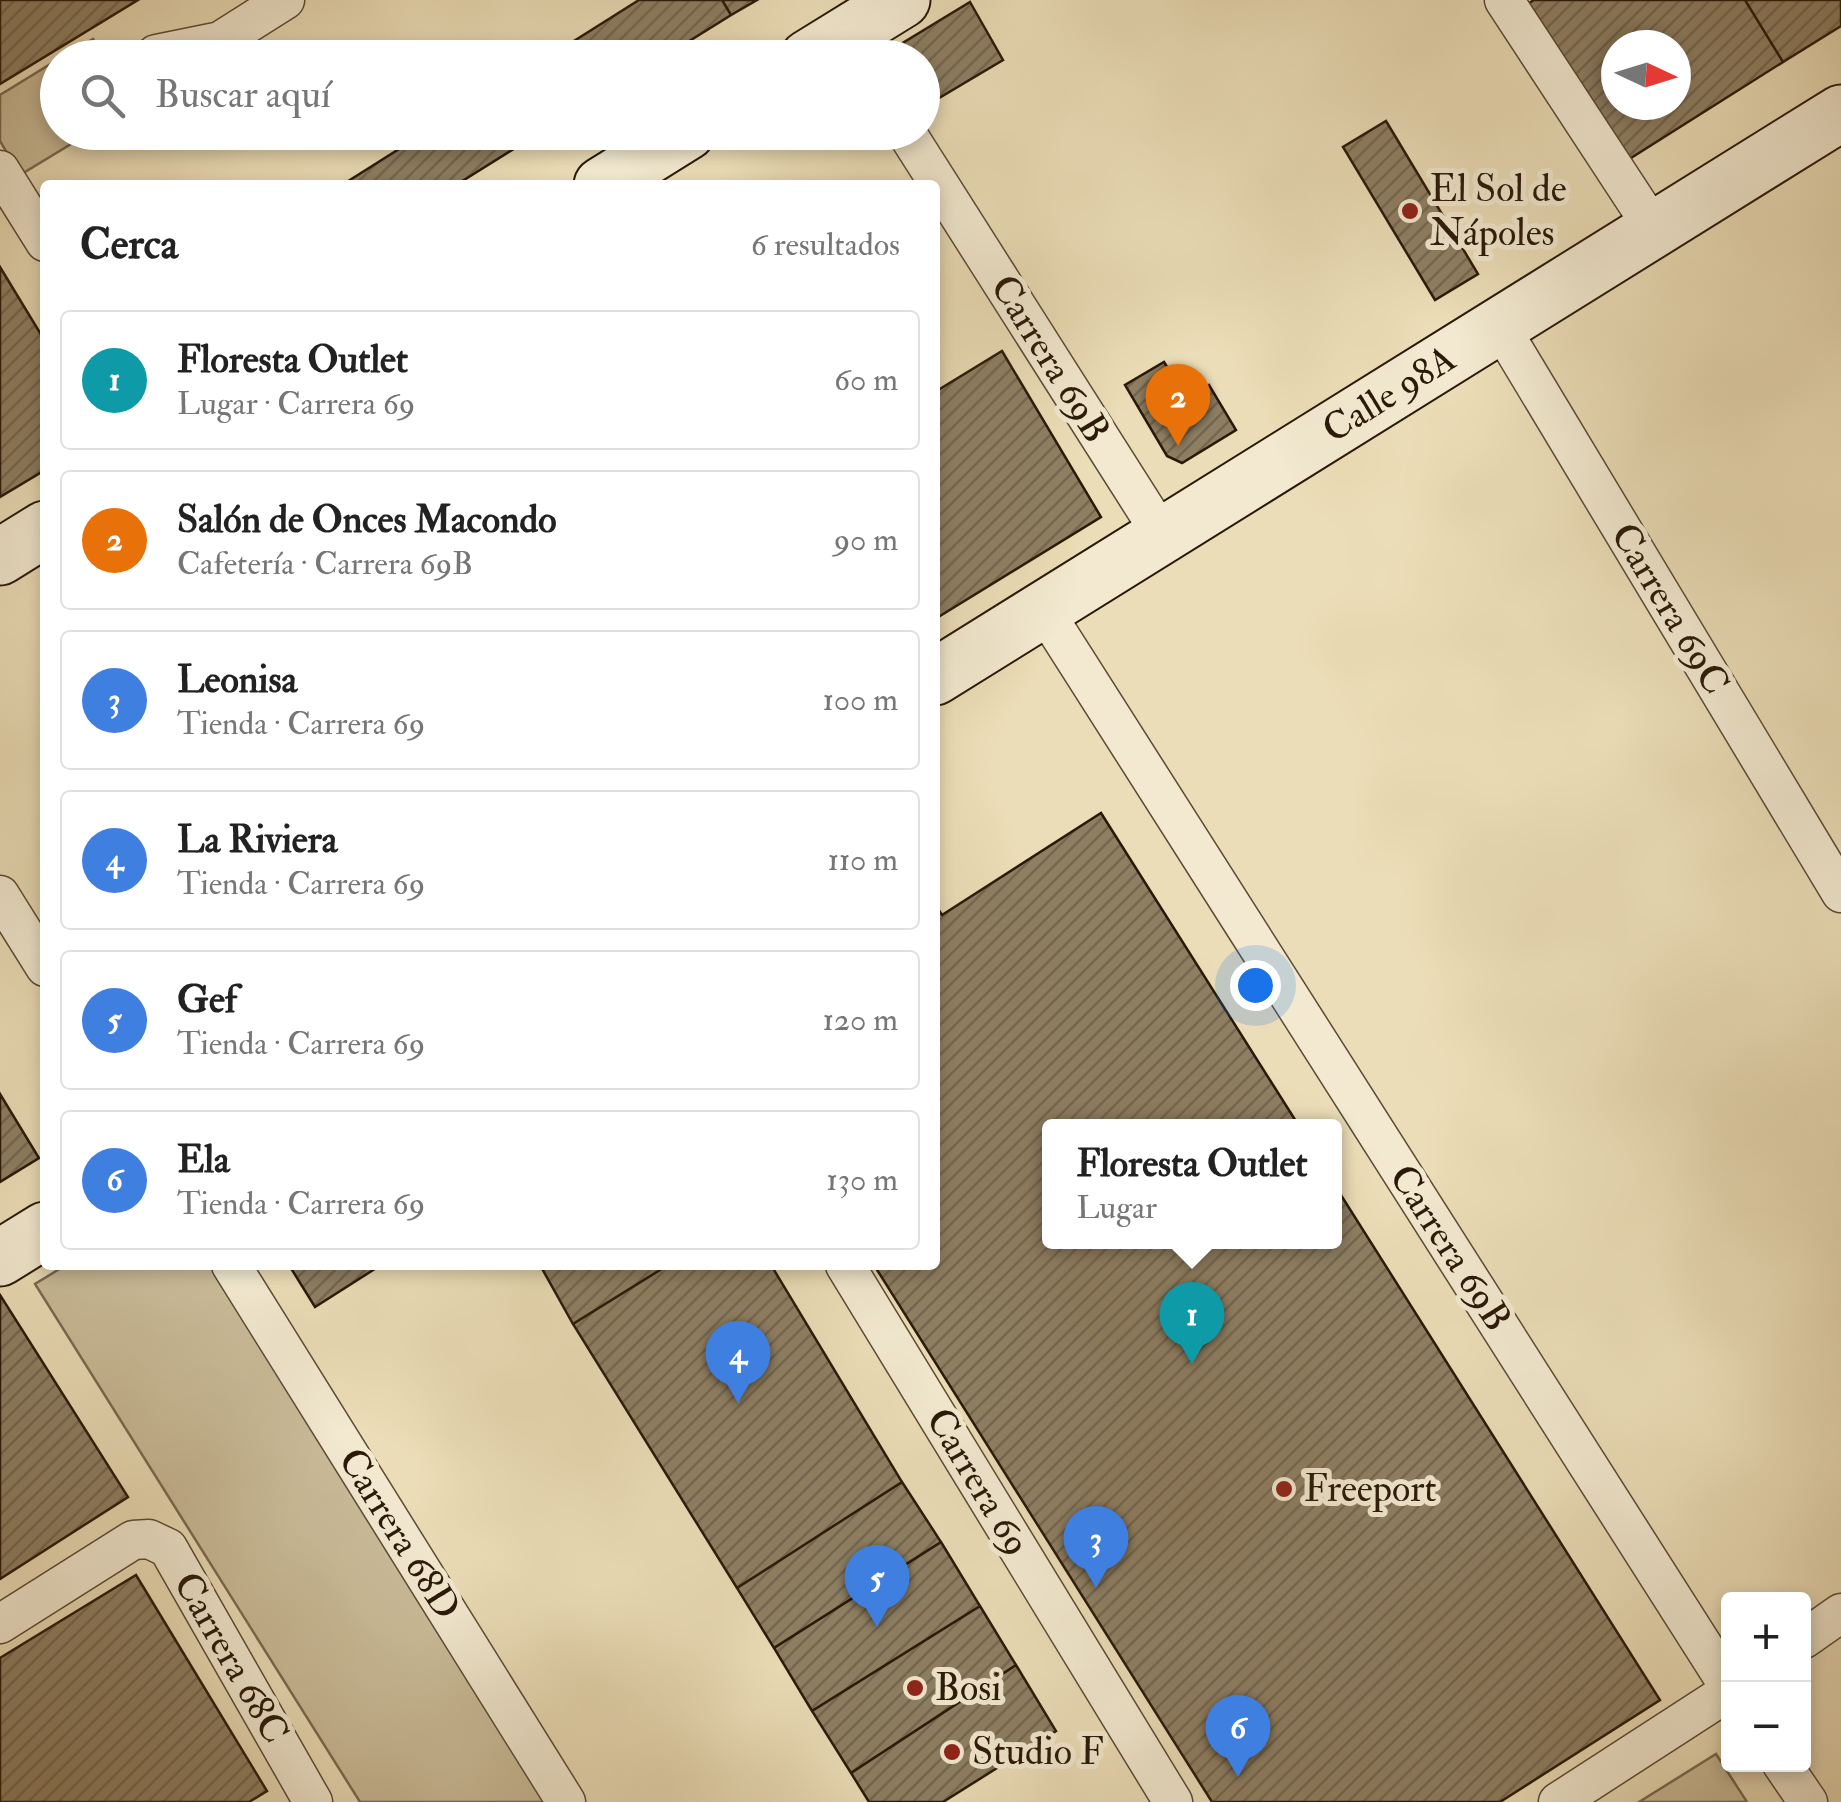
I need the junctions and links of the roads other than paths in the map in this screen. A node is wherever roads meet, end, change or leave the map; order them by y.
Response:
1 (285, 0) edge
2 (902, 0) edge
3 (1504, 0) edge
4 (222, 40) edge
5 (849, 40) edge
6 (1841, 112) edge
7 (657, 150) edge
8 (917, 150) edge
9 (0, 170) edge
10 (610, 180) edge
11 (936, 180) edge
12 (940, 186) edge
13 (1654, 229) junction
14 (40, 234) edge
15 (1499, 326) junction
16 (40, 532) edge
17 (1162, 535) junction
18 (0, 556) edge
19 (1043, 609) junction
20 (940, 673) edge
21 (1836, 875) edge
22 (0, 895) edge
23 (40, 959) edge
24 (40, 1233) edge
25 (0, 1258) edge
26 (234, 1270) edge
27 (848, 1270) edge
28 (1841, 1613) edge
29 (0, 1624) edge
30 (1811, 1634) edge
31 (1724, 1682) edge
32 (1721, 1693) edge
33 (1787, 1772) edge
34 (313, 1802) edge
35 (566, 1802) edge
36 (1173, 1802) edge
37 (1558, 1802) edge
38 (1808, 1802) edge

1 - 4 street
2 - 5 street
3 - 13 street
6 - 13 street, Calle 98A
7 - 10 street
8 - 11 street, Carrera 69B
9 - 14 street
12 - 17 street, Carrera 69B
13 - 15 street, Calle 98A
15 - 17 street, Calle 98A
15 - 21 street, Carrera 69C
16 - 18 street
17 - 19 street, Calle 98A
19 - 20 street, Calle 98A
19 - 31 street, Carrera 69B
22 - 23 street
24 - 25 street
26 - 35 street, Carrera 68D
27 - 36 street, Carrera 69
28 - 30 street
29 - 34 street, Carrera 68C
32 - 37 street
33 - 38 street

